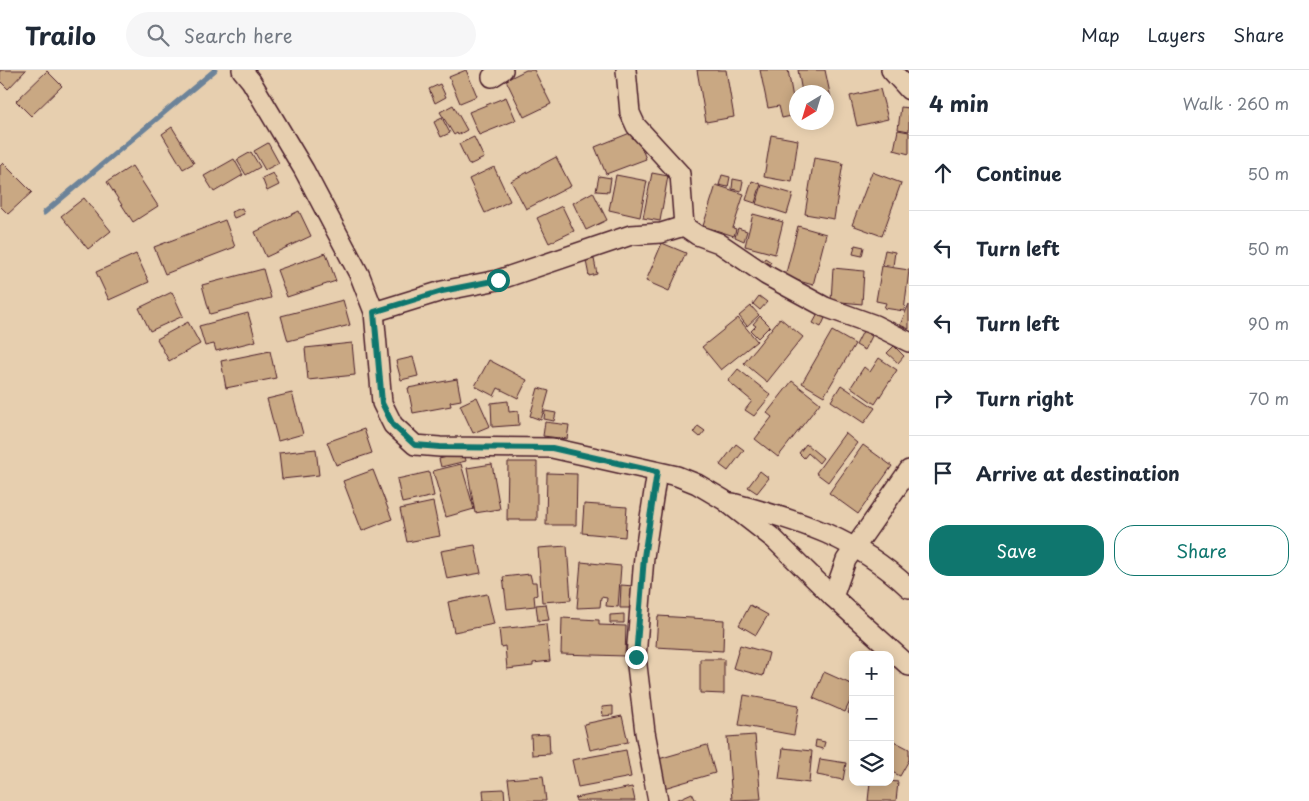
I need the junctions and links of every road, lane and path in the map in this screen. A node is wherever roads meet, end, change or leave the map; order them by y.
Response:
1 (242, 70) edge
2 (626, 70) edge
3 (891, 70) edge
4 (909, 90) edge
5 (684, 226) junction
6 (374, 312) junction
7 (909, 342) edge
8 (909, 470) edge
9 (657, 472) junction
10 (724, 500) junction
11 (856, 546) junction
12 (909, 588) edge
13 (833, 597) junction
14 (909, 666) edge
15 (658, 801) edge

1 - 6 street
2 - 5 street
3 - 4 street
5 - 6 street
5 - 7 street
6 - 9 street
8 - 11 street
9 - 10 street
9 - 15 street
10 - 11 street
10 - 13 street
11 - 12 street
11 - 13 street
13 - 14 street

